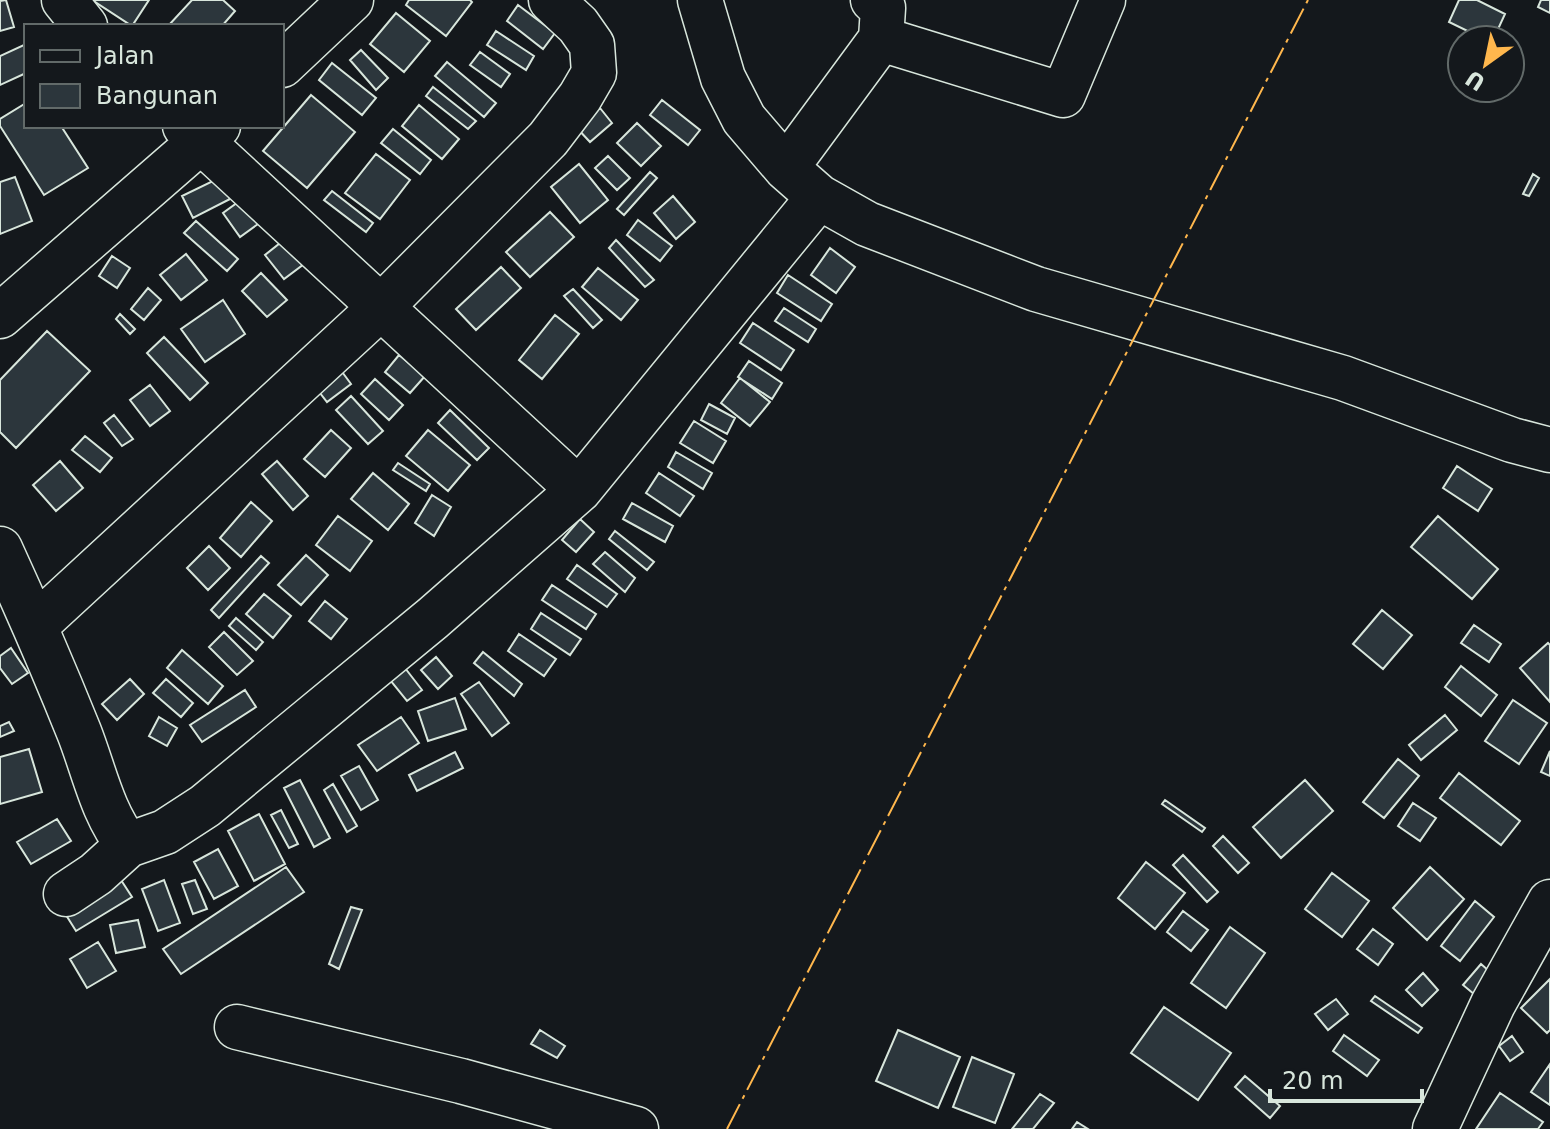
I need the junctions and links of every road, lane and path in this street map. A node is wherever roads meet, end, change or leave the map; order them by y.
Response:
1 (64, 0) edge
2 (351, 0) edge
3 (551, 0) edge
4 (700, 0) edge
5 (1103, 0) edge
6 (880, 12) edge
7 (83, 24) edge
8 (284, 63) edge
9 (201, 131) edge
10 (786, 168) junction
11 (819, 197) junction
12 (380, 308) junction
13 (0, 316) edge
14 (1550, 450) edge
15 (579, 490) junction
16 (0, 549) edge
17 (35, 626) junction
18 (128, 845) junction
19 (66, 894) dead end
20 (1550, 902) edge
21 (237, 1027) dead end
22 (636, 1129) edge
23 (1435, 1129) edge

1 - 7 street
2 - 8 street
3 - 12 street
4 - 10 street
5 - 6 street
6 - 10 street
9 - 12 street
9 - 13 street
10 - 11 street
11 - 14 street
11 - 15 street
12 - 15 street
12 - 17 street
15 - 18 street
16 - 17 street
17 - 18 street
18 - 19 street
20 - 23 street
21 - 22 street

